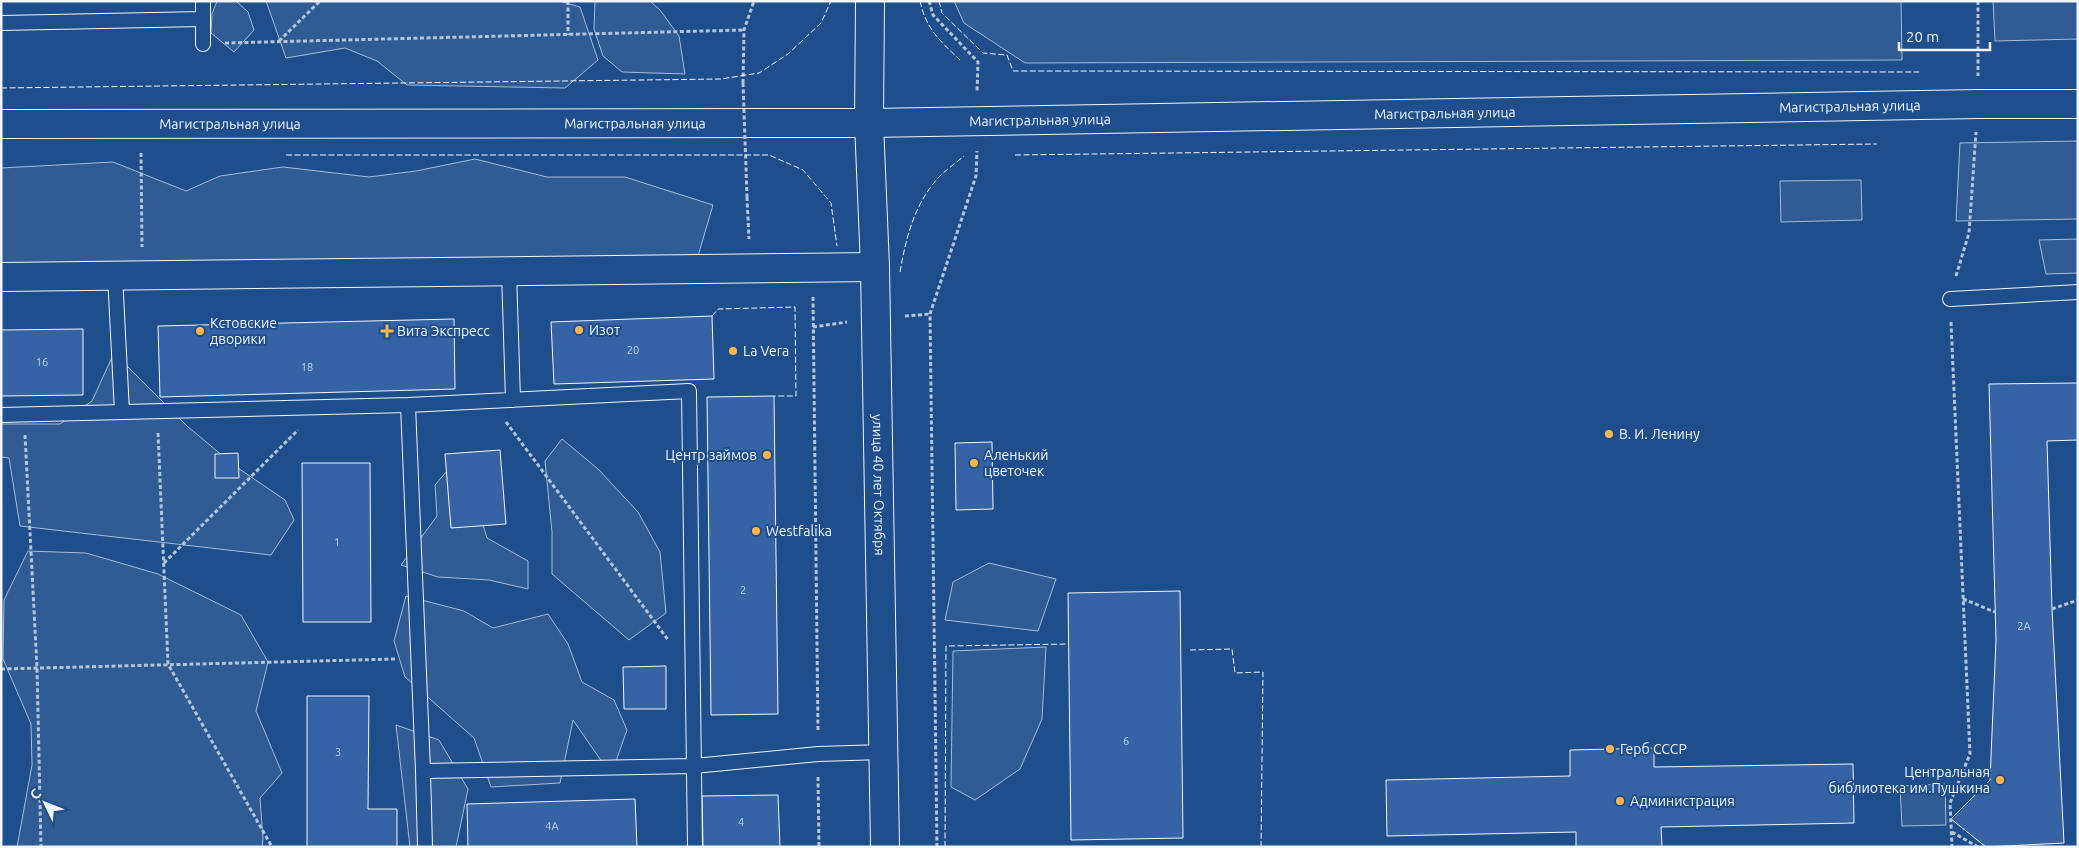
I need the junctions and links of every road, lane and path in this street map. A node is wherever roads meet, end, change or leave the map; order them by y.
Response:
1 (203, 1) edge
2 (320, 1) edge
3 (568, 1) edge
4 (754, 1) edge
5 (870, 1) edge
6 (1978, 1) edge
7 (203, 19) junction
8 (1, 23) edge
9 (744, 30) junction
10 (568, 34) junction
11 (279, 42) junction
12 (204, 44) joint
13 (1978, 104) junction
14 (2078, 104) edge
15 (869, 123) junction
16 (1, 124) edge
17 (140, 125) junction
18 (749, 242) dead end
19 (875, 267) junction
20 (812, 268) junction
21 (509, 271) junction
22 (143, 275) junction
23 (115, 276) junction
24 (1, 277) edge
25 (2078, 292) edge
26 (1950, 299) junction
27 (930, 314) dead end
28 (513, 400) junction
29 (490, 401) junction
30 (408, 405) junction
31 (321, 408) junction
32 (157, 411) junction
33 (122, 412) junction
34 (1, 415) edge
35 (24, 415) junction
36 (164, 564) junction
37 (1963, 599) junction
38 (2078, 600) edge
39 (2052, 608) dead end
40 (1995, 612) dead end
41 (418, 658) junction
42 (168, 664) junction
43 (37, 668) junction
44 (1, 669) edge
45 (692, 672) junction
46 (883, 752) junction
47 (818, 754) junction
48 (694, 766) junction
49 (423, 771) junction
50 (1952, 831) junction
51 (41, 847) edge
52 (272, 847) edge
53 (424, 847) edge
54 (695, 847) edge
55 (819, 847) edge
56 (885, 847) edge
57 (937, 847) edge
58 (1952, 847) edge
59 (1978, 847) edge

1 - 7 lane
2 - 11 path
3 - 10 path
4 - 9 path
5 - 15 main road, улица 40 лет Октября
6 - 13 path
7 - 8 lane
7 - 12 lane
9 - 10 path
9 - 18 path, bridge
10 - 11 path
11 - 12 path
13 - 14 main road, Магистральная улица
13 - 15 main road, Магистральная улица
13 - 26 path
15 - 17 main road, Магистральная улица
15 - 19 main road, улица 40 лет Октября
16 - 17 main road, Магистральная улица
17 - 22 path
19 - 20 main road
19 - 46 main road, улица 40 лет Октября
20 - 21 main road
20 - 47 path
21 - 22 main road
21 - 28 lane
22 - 23 main road
23 - 24 main road
23 - 33 lane
25 - 26 lane
26 - 37 path
27 - 57 path
28 - 29 lane
28 - 45 lane
29 - 30 lane
29 - 45 path
30 - 31 lane
30 - 41 lane
31 - 32 lane
31 - 36 path
32 - 33 lane
32 - 36 path
33 - 35 lane
34 - 35 lane
35 - 43 path
36 - 42 path
37 - 40 path
37 - 50 path
38 - 39 path
41 - 42 path
41 - 49 lane
42 - 43 path
42 - 52 path
43 - 44 path
43 - 51 path
45 - 48 lane
46 - 47 lane
46 - 56 main road, улица 40 лет Октября
47 - 48 lane
47 - 55 path
48 - 49 lane
48 - 54 lane
49 - 53 lane
50 - 58 path
50 - 59 path

